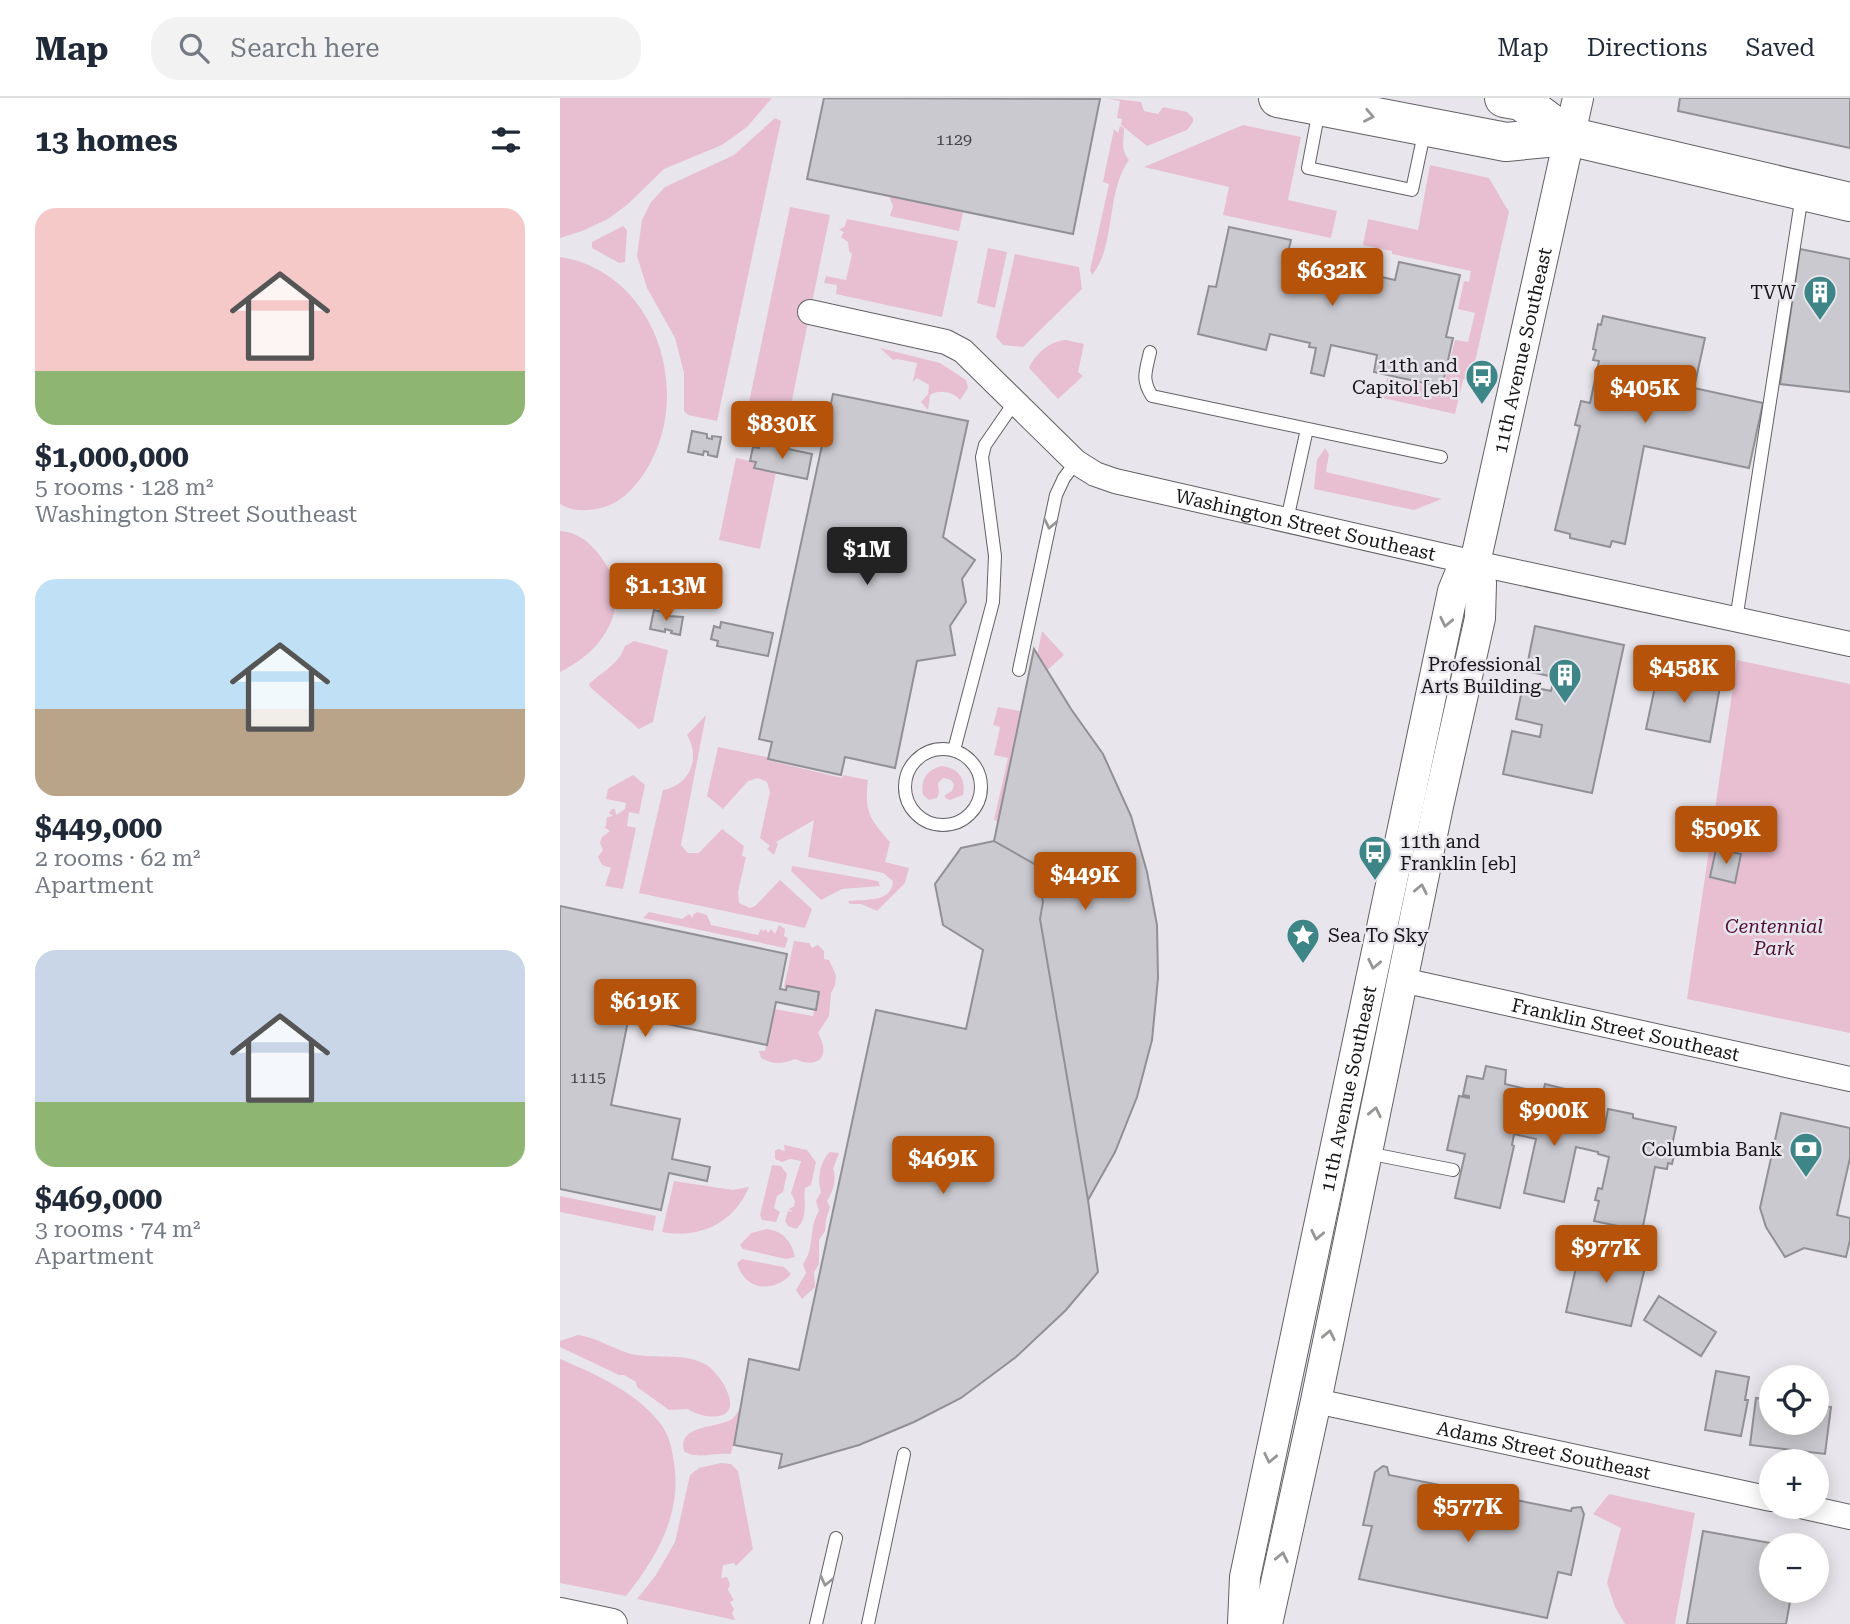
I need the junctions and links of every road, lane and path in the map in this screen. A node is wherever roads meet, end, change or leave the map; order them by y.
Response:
1 (1278, 98) edge
2 (1504, 98) edge
3 (1578, 98) edge
4 (1320, 106) junction
5 (1426, 127) junction
6 (1568, 136) junction
7 (1802, 191) junction
8 (1850, 202) edge
9 (810, 312) dead end
10 (1150, 352) dead end
11 (1014, 403) junction
12 (1307, 429) junction
13 (1441, 457) dead end
14 (1076, 463) junction
15 (1287, 520) junction
16 (1475, 563) junction
17 (1736, 620) junction
18 (1850, 644) edge
19 (1019, 670) dead end
20 (954, 750) junction
21 (1402, 980) junction
22 (1850, 1079) edge
23 (1367, 1153) junction
24 (1453, 1171) dead end
25 (1316, 1401) junction
26 (904, 1454) dead end
27 (1759, 1496) edge
28 (1829, 1512) edge
29 (1850, 1517) edge
30 (836, 1538) dead end
31 (1245, 1577) junction
32 (560, 1613) edge
33 (606, 1623) edge
34 (816, 1624) edge
35 (868, 1624) edge
36 (1227, 1624) edge
37 (1244, 1624) edge
38 (1267, 1624) edge

1 - 4 main road
2 - 6 main road
3 - 6 street, 11th Avenue Southeast
4 -> 5 main road
4 - 5 lane
5 - 6 main road
6 - 7 main road
6 - 16 street, 11th Avenue Southeast
7 - 8 main road
7 - 17 lane
9 - 11 street, Washington Street Southeast
10 - 12 lane
11 - 14 street, Washington Street Southeast
11 - 20 lane
12 - 13 lane
12 - 15 lane
14 - 15 street, Washington Street Southeast
14 -> 19 lane
15 - 16 street, Washington Street Southeast
16 - 17 street, Washington Street Southeast
21 -> 16 street, 11th Avenue Southeast
16 -> 31 street, 11th Avenue Southeast
17 - 18 street, Washington Street Southeast
20 - 20 lane
21 - 22 street, Franklin Street Southeast
23 -> 21 street, 11th Avenue Southeast
23 - 24 lane
25 -> 23 street, 11th Avenue Southeast
25 - 27 street, Adams Street Southeast
38 -> 25 street, 11th Avenue Southeast
26 - 35 lane
28 - 29 street
30 -> 34 lane
31 - 36 street
31 - 37 street, 11th Avenue Southeast
32 - 33 street

